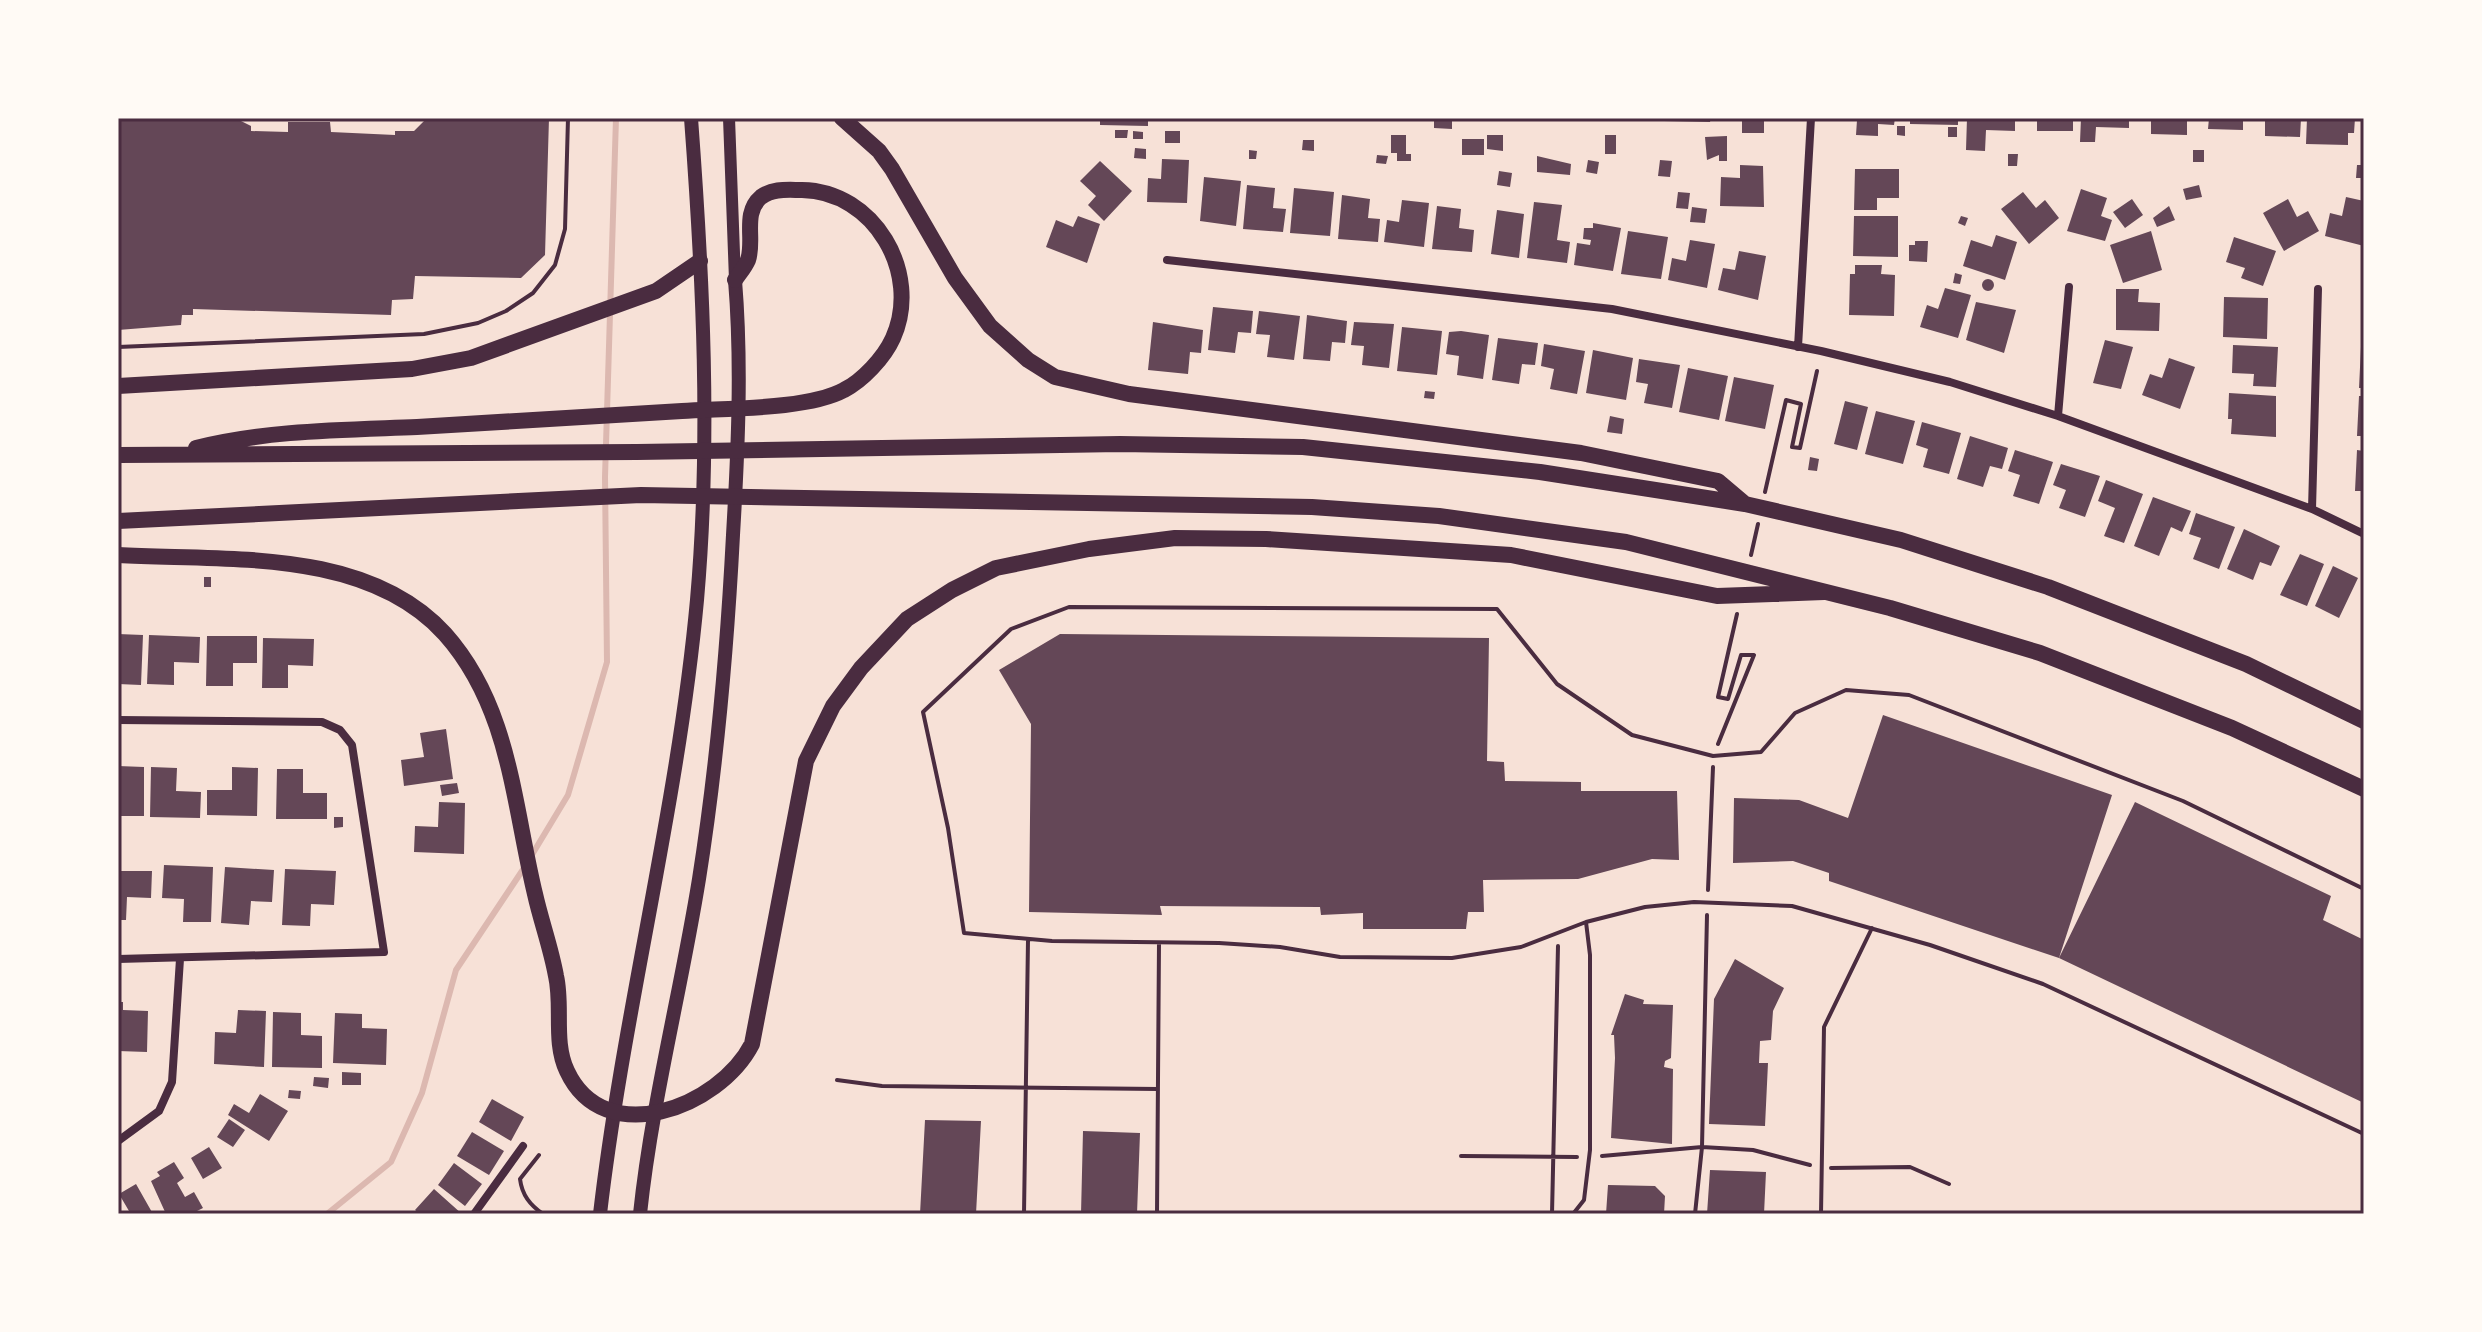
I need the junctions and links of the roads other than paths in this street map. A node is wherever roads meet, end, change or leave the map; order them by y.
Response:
1 (568, 118) edge
2 (691, 118) edge
3 (729, 118) edge
4 (842, 118) edge
5 (1811, 118) edge
6 (1167, 260) dead end
7 (700, 261) junction
8 (735, 280) junction
9 (2069, 287) dead end
10 (2318, 289) dead end
11 (118, 347) edge
12 (1798, 347) junction
13 (118, 386) edge
14 (2058, 416) junction
15 (171, 454) junction
16 (118, 455) edge
17 (1754, 504) junction
18 (2312, 509) junction
19 (118, 521) edge
20 (2364, 534) edge
21 (118, 555) edge
22 (1824, 592) junction
23 (118, 720) edge
24 (2364, 721) edge
25 (2364, 789) edge
26 (2364, 889) edge
27 (1586, 922) junction
28 (1872, 928) junction
29 (1028, 940) junction
30 (1159, 943) junction
31 (118, 959) edge
32 (180, 959) junction
33 (837, 1080) dead end
34 (1026, 1088) junction
35 (1158, 1089) junction
36 (616, 1110) junction
37 (654, 1115) junction
38 (2364, 1134) edge
39 (118, 1141) edge
40 (523, 1146) dead end
41 (474, 1214) edge
42 (600, 1214) edge
43 (640, 1214) edge
44 (1024, 1214) edge
45 (1157, 1214) edge
46 (1573, 1214) edge
47 (1821, 1214) edge

1 - 11 lane
2 - 7 main road
3 - 8 main road
4 - 17 highway
5 - 12 street
6 - 12 street
7 - 13 highway
7 - 36 main road
8 - 15 highway
8 - 37 main road
9 - 14 street
10 - 18 street
12 - 14 street
14 - 18 street
15 - 16 highway
15 - 17 highway
17 - 24 highway
18 - 20 street
19 - 22 highway
21 - 36 highway
22 - 25 highway
22 - 37 highway
23 - 32 street
26 - 29 lane
27 - 28 lane
27 - 30 lane
27 - 46 lane
28 - 38 lane
28 - 47 lane
29 - 30 lane
29 - 34 lane
30 - 35 lane
31 - 32 street
32 - 39 street
33 - 34 lane
34 - 35 lane
34 - 44 lane
35 - 45 lane
36 - 37 highway
36 - 42 main road
37 - 43 main road
40 - 41 street

